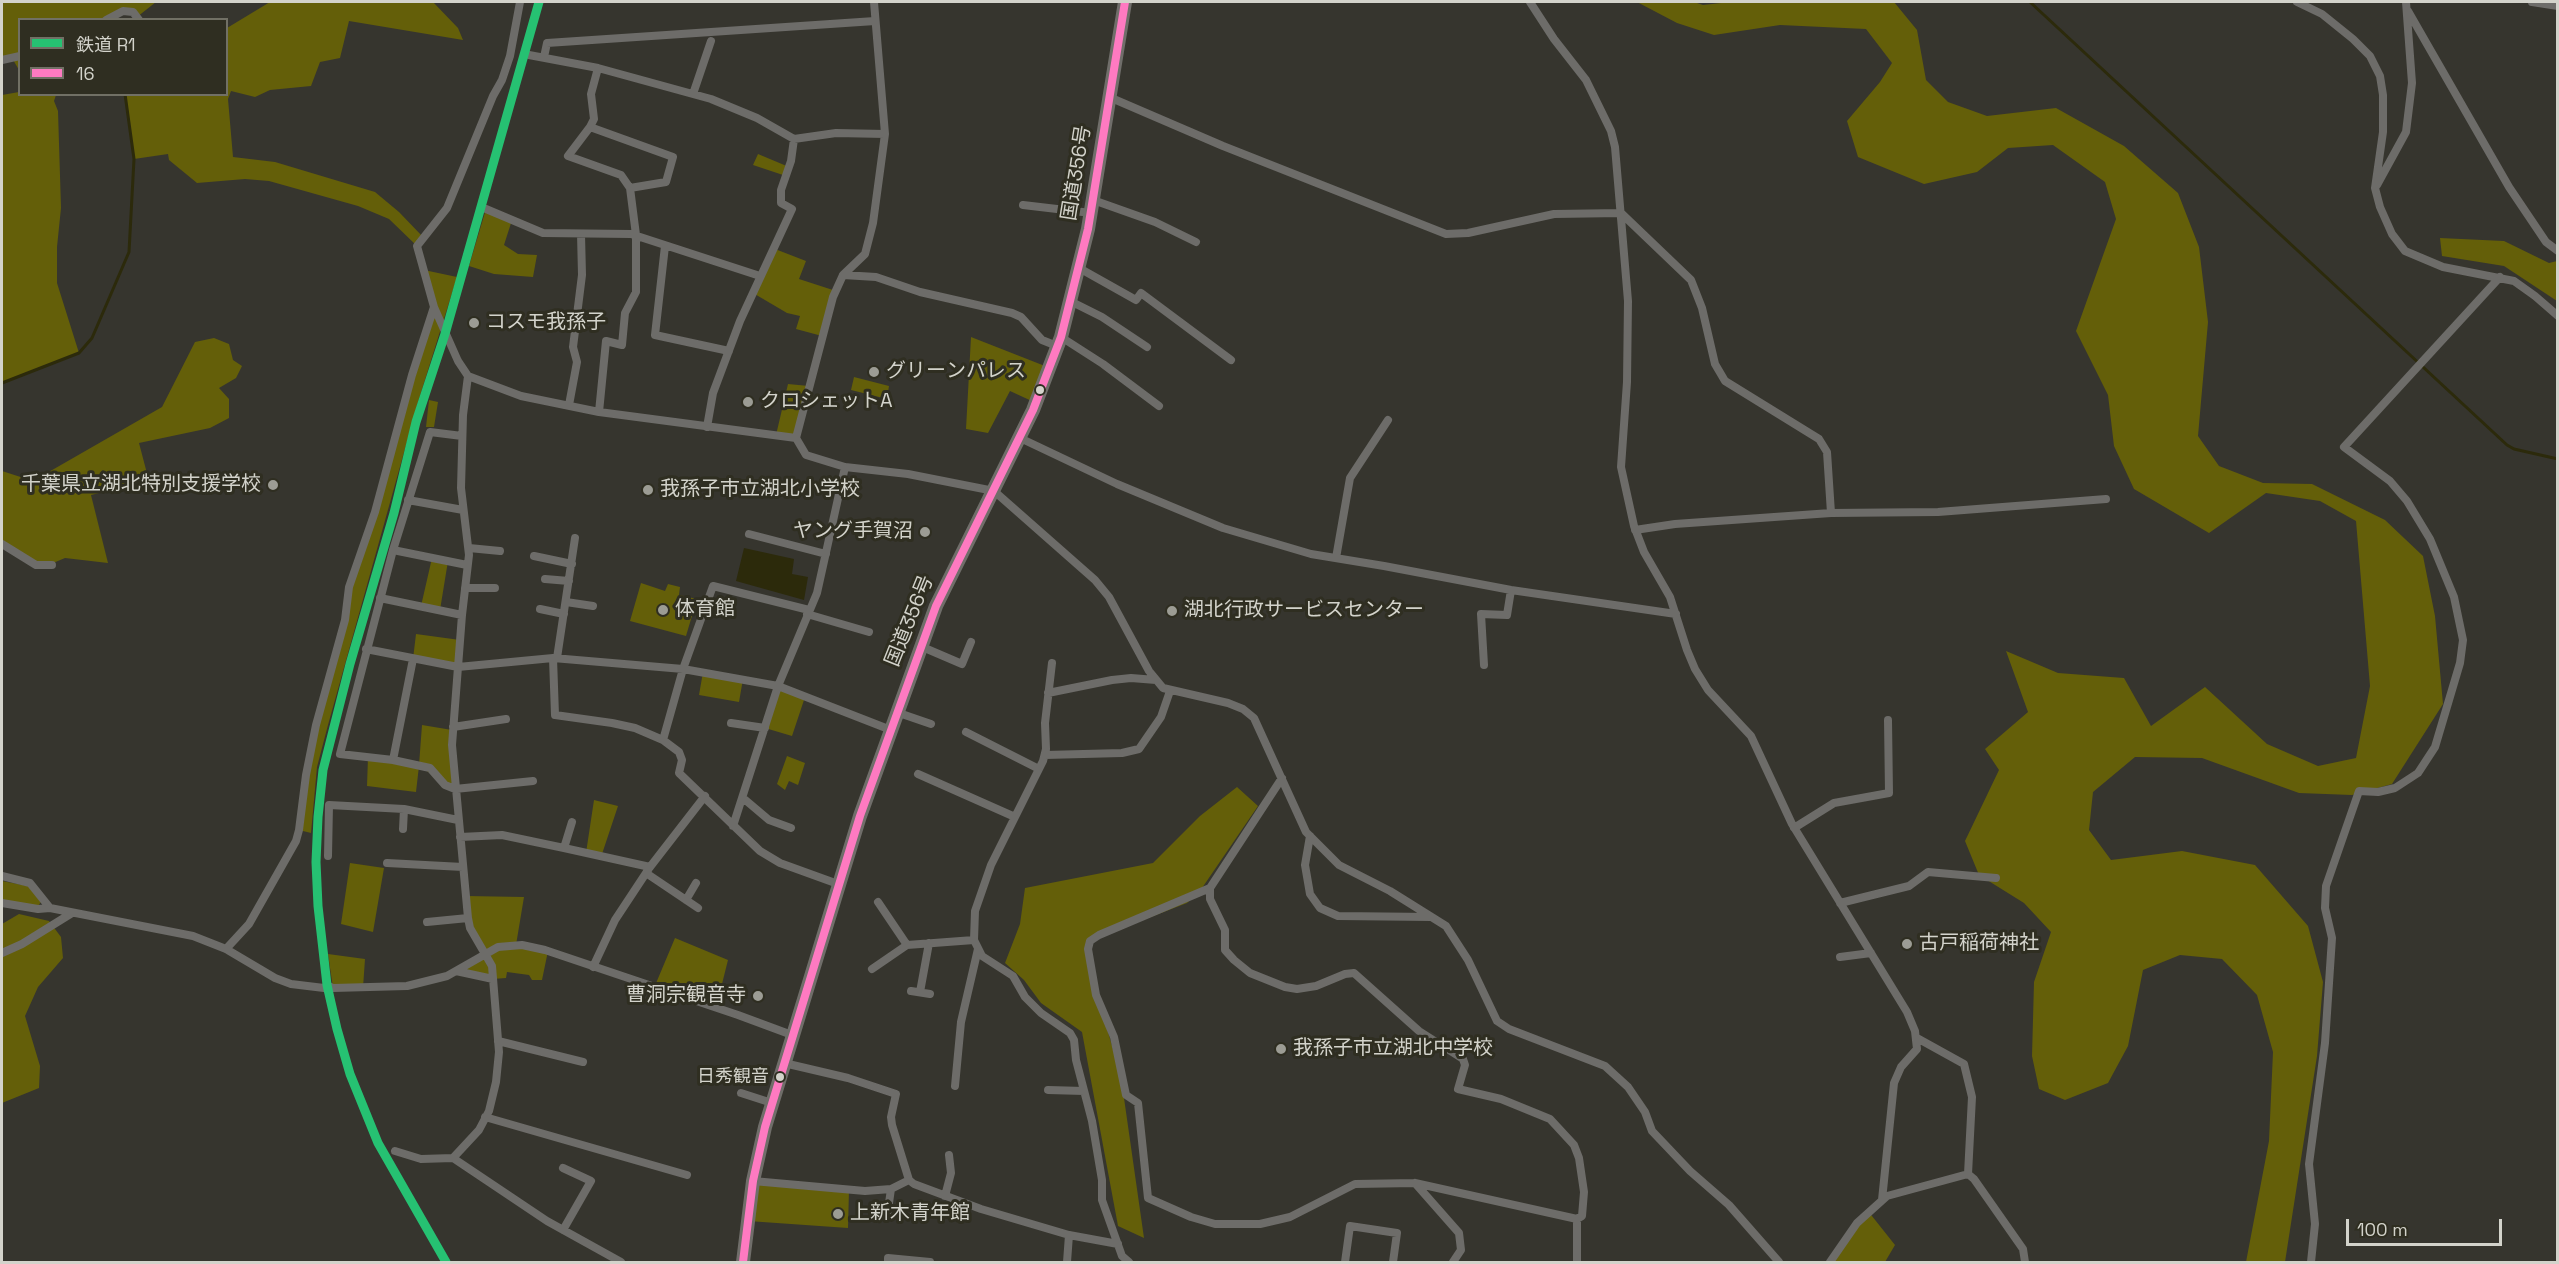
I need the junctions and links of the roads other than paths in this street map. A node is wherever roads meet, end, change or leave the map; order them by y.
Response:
1 (520, 2) edge
2 (874, 2) edge
3 (1125, 2) edge
4 (1530, 2) edge
5 (2297, 2) edge
6 (2406, 2) edge
7 (2532, 2) edge
8 (2558, 6) edge
9 (2408, 11) junction
10 (110, 18) edge
11 (138, 18) edge
12 (875, 21) junction
13 (711, 41) dead end
14 (529, 55) dead end
15 (18, 56) edge
16 (544, 57) junction
17 (2, 60) edge
18 (598, 68) junction
19 (693, 94) junction
20 (1109, 97) junction
21 (590, 127) junction
22 (885, 134) junction
23 (794, 138) junction
24 (630, 188) junction
25 (2375, 188) junction
26 (1023, 205) dead end
27 (1092, 207) junction
28 (486, 209) dead end
29 (1621, 213) junction
30 (580, 234) junction
31 (636, 235) junction
32 (1196, 242) dead end
33 (665, 246) junction
34 (2558, 251) edge
35 (1079, 268) junction
36 (843, 275) junction
37 (760, 276) junction
38 (2500, 277) junction
39 (1070, 301) junction
40 (434, 307) junction
41 (2558, 316) edge
42 (1059, 342) junction
43 (1147, 347) dead end
44 (729, 351) junction
45 (1231, 360) dead end
46 (468, 376) junction
47 (569, 405) junction
48 (1159, 406) dead end
49 (599, 412) junction
50 (1388, 420) dead end
51 (707, 427) junction
52 (462, 436) junction
53 (796, 438) junction
54 (1020, 438) junction
55 (845, 467) junction
56 (993, 491) junction
57 (2106, 499) dead end
58 (408, 500) junction
59 (463, 510) junction
60 (1832, 513) junction
61 (1635, 530) junction
62 (749, 534) dead end
63 (575, 538) dead end
64 (2, 544) edge
65 (469, 548) junction
66 (393, 550) junction
67 (500, 551) dead end
68 (826, 554) junction
69 (534, 556) dead end
70 (1336, 558) junction
71 (572, 564) junction
72 (52, 565) dead end
73 (467, 565) junction
74 (545, 579) dead end
75 (569, 582) junction
76 (465, 588) junction
77 (495, 588) dead end
78 (1511, 590) junction
79 (380, 598) junction
80 (566, 602) junction
81 (593, 606) dead end
82 (540, 609) dead end
83 (808, 612) junction
84 (564, 614) junction
85 (1676, 614) junction
86 (462, 615) junction
87 (868, 632) dead end
88 (971, 642) dead end
89 (920, 646) junction
90 (366, 648) junction
91 (413, 658) junction
92 (555, 658) junction
93 (1052, 663) dead end
94 (1484, 665) dead end
95 (458, 667) junction
96 (683, 669) junction
97 (1156, 680) junction
98 (778, 686) junction
99 (1170, 691) junction
100 (1048, 693) junction
101 (896, 712) junction
102 (506, 719) dead end
103 (1888, 720) dead end
104 (731, 723) dead end
105 (931, 724) dead end
106 (453, 727) junction
107 (765, 728) junction
108 (891, 730) junction
109 (966, 732) dead end
110 (663, 740) junction
111 (1045, 755) junction
112 (393, 760) junction
113 (1039, 769) junction
114 (938, 772) dead end
115 (918, 774) dead end
116 (1282, 778) junction
117 (533, 781) dead end
118 (935, 781) junction
119 (454, 789) junction
120 (705, 796) junction
121 (743, 798) junction
122 (404, 809) junction
123 (1016, 817) junction
124 (458, 820) junction
125 (572, 822) dead end
126 (733, 826) junction
127 (791, 828) dead end
128 (1794, 828) junction
129 (403, 829) dead end
130 (1310, 836) junction
131 (460, 837) junction
132 (564, 848) junction
133 (328, 856) dead end
134 (387, 863) dead end
135 (463, 867) junction
136 (648, 870) junction
137 (2, 876) edge
138 (1996, 878) dead end
139 (696, 883) dead end
140 (838, 884) junction
141 (1210, 888) junction
142 (687, 900) junction
143 (878, 902) dead end
144 (2, 903) edge
145 (1840, 903) junction
146 (50, 908) junction
147 (698, 908) dead end
148 (72, 913) junction
149 (1432, 917) junction
150 (468, 918) junction
151 (427, 922) dead end
152 (974, 940) junction
153 (929, 943) junction
154 (907, 945) junction
155 (226, 949) junction
156 (978, 950) junction
157 (2, 953) edge
158 (1871, 953) junction
159 (485, 954) junction
160 (1840, 957) dead end
161 (593, 967) junction
162 (872, 969) dead end
163 (456, 971) junction
164 (493, 980) junction
165 (921, 992) dead end
166 (792, 1035) junction
167 (1917, 1038) junction
168 (498, 1041) junction
169 (583, 1062) dead end
170 (784, 1063) junction
171 (955, 1086) dead end
172 (1048, 1090) dead end
173 (1084, 1091) junction
174 (741, 1094) dead end
175 (772, 1103) junction
176 (485, 1117) junction
177 (395, 1151) dead end
178 (949, 1155) dead end
179 (453, 1158) junction
180 (563, 1168) dead end
181 (1968, 1174) junction
182 (687, 1176) dead end
183 (909, 1180) junction
184 (753, 1181) junction
185 (1415, 1183) junction
186 (891, 1189) junction
187 (945, 1196) junction
188 (1882, 1200) junction
189 (886, 1217) dead end
190 (1577, 1219) junction
191 (563, 1230) junction
192 (1069, 1235) junction
193 (1118, 1244) junction
194 (616, 1261) edge
195 (743, 1263) edge
196 (888, 1263) edge
197 (930, 1263) edge
198 (1067, 1263) edge
199 (1130, 1263) edge
200 (1345, 1263) edge
201 (1393, 1263) edge
202 (1453, 1263) edge
203 (1577, 1263) edge
204 (1779, 1263) edge
205 (1830, 1263) edge
206 (2025, 1263) edge
207 (2311, 1263) edge

1 - 40 street
2 - 12 street
3 - 20 highway, 国道356号
4 - 29 street
5 - 25 street
6 - 9 street
7 - 8 street
9 - 25 street
9 - 34 street
10 - 11 street
12 - 16 street
12 - 22 street
13 - 19 street
14 - 16 street
15 - 17 street
16 - 18 street
18 - 19 street
18 - 21 street
19 - 23 street
20 - 27 highway, 国道356号
20 - 29 street
21 - 24 street
21 - 24 street
22 - 23 street
22 - 36 street
23 - 37 street
24 - 31 street
25 - 38 street
26 - 27 street
27 - 32 street
27 - 35 highway, 国道356号
28 - 30 street
29 - 60 street
29 - 61 street
30 - 31 street
30 - 47 street
31 - 33 street
31 - 49 street
33 - 37 street
33 - 44 street
35 - 39 highway, 国道356号
35 - 45 street
36 - 42 street
36 - 53 street
37 - 44 street
38 - 41 street
38 - 207 street
39 - 42 highway, 国道356号
39 - 43 street
40 - 46 street
40 - 155 street
42 - 48 street
42 - 54 highway, 国道356号
44 - 51 street
46 - 47 street
46 - 52 street
47 - 49 street
49 - 51 street
50 - 70 street
51 - 53 street
52 - 58 street
52 - 59 street
53 - 55 street
54 - 56 highway, 国道356号
54 - 70 street
55 - 56 street
55 - 68 street
56 - 89 highway, 国道356号
56 - 97 street
57 - 60 street
58 - 59 street
58 - 66 street
59 - 65 street
60 - 61 street
61 - 85 street
62 - 68 street
63 - 71 street
64 - 72 street
65 - 67 street
65 - 73 street
66 - 73 street
66 - 79 street
68 - 83 street
69 - 71 street
70 - 78 street
71 - 75 street
73 - 76 street
74 - 75 street
75 - 80 street
76 - 77 street
76 - 86 street
78 - 85 street
78 - 94 street
79 - 86 street
79 - 90 street
80 - 81 street
80 - 84 street
82 - 84 street
83 - 87 street
83 - 96 street
83 - 98 street
84 - 92 street
85 - 128 street
86 - 95 street
88 - 89 street
89 - 101 highway, 国道356号
90 - 91 street
90 - 112 street
91 - 95 street
91 - 112 street
92 - 95 street
92 - 96 street
92 - 110 street
93 - 100 street
95 - 106 street
96 - 98 street
96 - 110 street
97 - 99 street
97 - 100 street
98 - 107 street
98 - 108 street
99 - 111 street
99 - 116 street
100 - 111 street
101 - 105 street
101 - 108 highway, 国道356号
102 - 106 street
103 - 128 street
104 - 107 street
106 - 119 street
107 - 121 street
108 - 140 highway, 国道356号
109 - 113 street
110 - 120 street
111 - 113 street
112 - 119 street
113 - 123 street
114 - 118 street
115 - 118 street
116 - 130 street
116 - 141 street
117 - 119 street
118 - 123 street
119 - 124 street
120 - 126 street
120 - 136 street
121 - 126 street
121 - 127 street
122 - 124 street
122 - 129 street
122 - 133 street
123 - 152 street
124 - 131 street
125 - 132 street
126 - 140 street
128 - 145 street
130 - 149 street
130 - 149 street
131 - 132 street
131 - 135 street
132 - 136 street
134 - 135 street
135 - 150 street
136 - 142 street
136 - 161 street
137 - 146 street
138 - 145 street
139 - 142 street
140 - 166 highway, 国道356号
141 - 185 street
141 - 190 street
142 - 147 street
143 - 154 street
144 - 146 street
145 - 158 street
146 - 148 street
148 - 155 street
148 - 157 street
149 - 204 street
150 - 151 street
150 - 159 street
152 - 153 street
152 - 156 street
153 - 154 street
153 - 165 street
154 - 162 street
155 - 163 street
156 - 171 street
156 - 173 street
158 - 160 street
158 - 167 street
159 - 161 street
159 - 163 street
159 - 164 street
161 - 166 street
163 - 164 street
164 - 168 street
166 - 170 highway, 国道356号
167 - 181 street
167 - 188 street
168 - 169 street
168 - 176 street
170 - 175 highway, 国道356号
170 - 183 street
172 - 173 street
173 - 193 street
174 - 175 street
175 - 184 highway, 国道356号
176 - 179 street
176 - 182 street
177 - 179 street
178 - 187 street
179 - 191 street
180 - 191 street
181 - 188 street
181 - 206 street
183 - 186 street
183 - 187 street
184 - 186 street
184 - 195 highway, 国道356号
185 - 190 street
185 - 202 street
186 - 189 street
187 - 192 street
188 - 205 street
190 - 203 street
191 - 194 street
192 - 193 street
192 - 198 street
193 - 199 street
196 - 197 street
200 - 201 street

